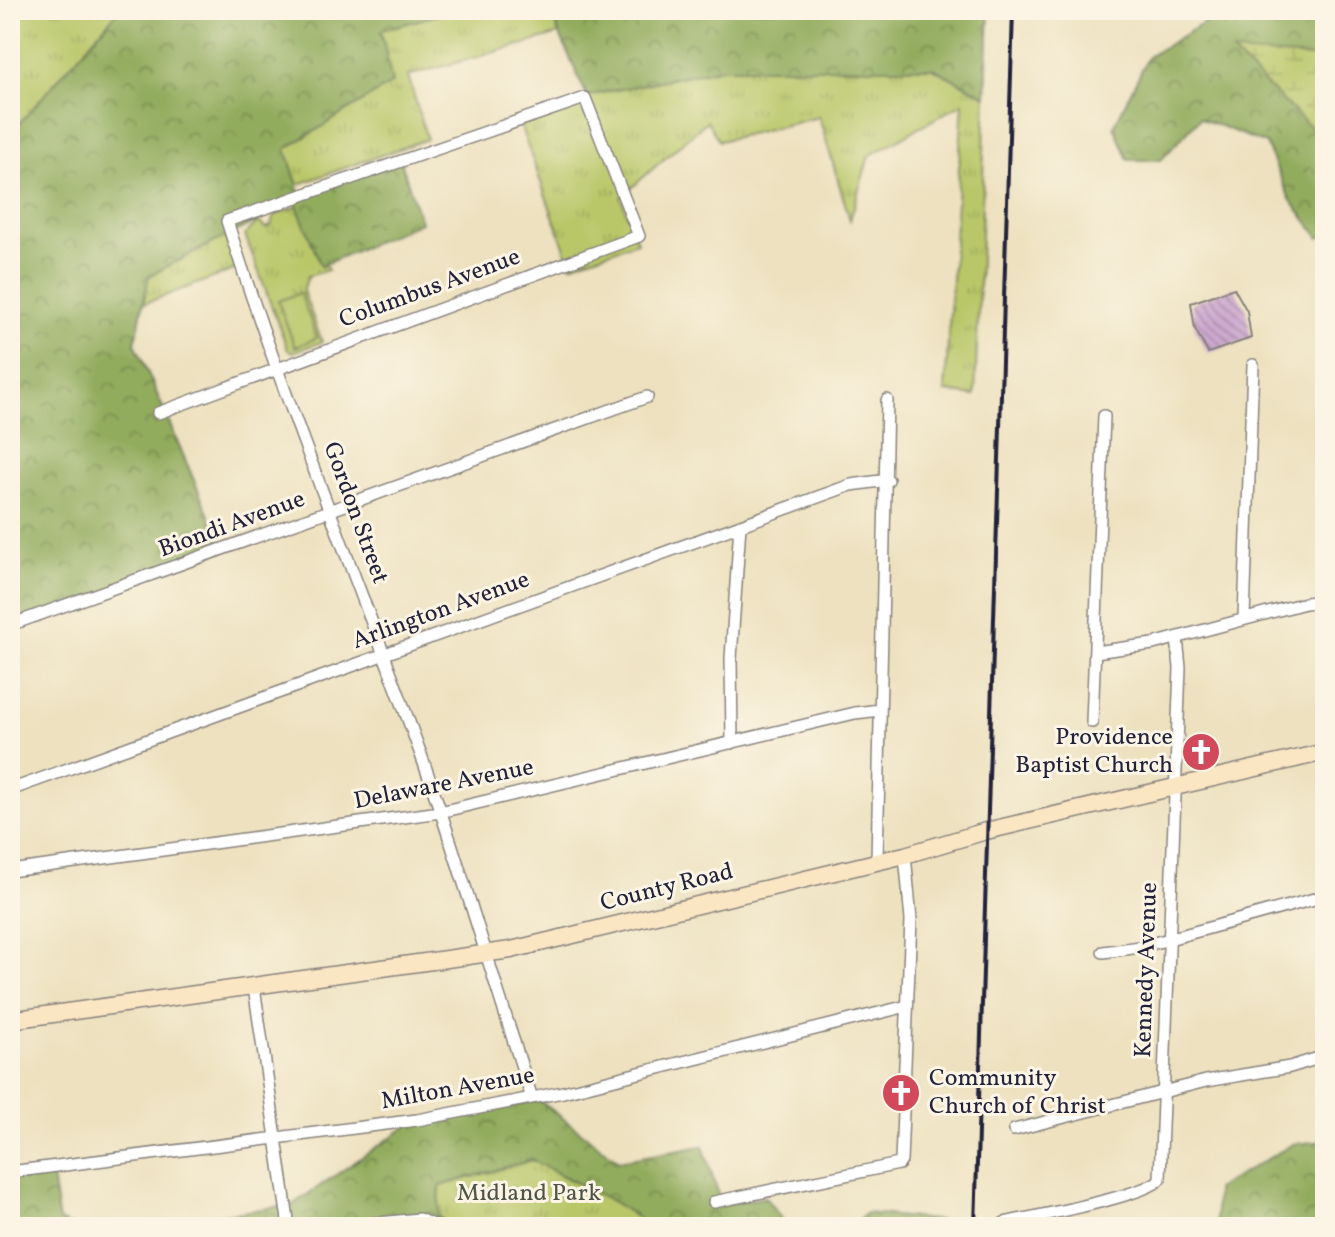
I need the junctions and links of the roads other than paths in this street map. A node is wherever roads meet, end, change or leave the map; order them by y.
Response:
1 (227, 221) joint
2 (1253, 365) dead end
3 (280, 368) junction
4 (647, 397) dead end
5 (887, 400) dead end
6 (158, 413) dead end
7 (1104, 416) dead end
8 (888, 480) junction
9 (332, 513) junction
10 (740, 525) junction
11 (1325, 601) edge
12 (1244, 618) junction
13 (10, 625) edge
14 (1177, 638) junction
15 (1095, 652) junction
16 (384, 655) junction
17 (880, 710) junction
18 (1092, 722) dead end
19 (732, 743) junction
20 (1325, 752) edge
21 (1176, 786) junction
22 (10, 790) edge
23 (440, 812) junction
24 (905, 855) junction
25 (877, 861) junction
26 (10, 871) edge
27 (1325, 896) edge
28 (1170, 939) junction
29 (1103, 952) dead end
30 (489, 954) junction
31 (254, 987) junction
32 (907, 1006) junction
33 (10, 1020) edge
34 (1325, 1056) edge
35 (1165, 1092) junction
36 (532, 1098) junction
37 (1014, 1130) dead end
38 (277, 1139) junction
39 (10, 1172) edge
40 (714, 1202) dead end
41 (1004, 1223) dead end
42 (289, 1227) edge
43 (340, 1227) edge
44 (436, 1227) edge

1 - 3 street, Gordon Street
1 - 3 street, Columbus Avenue
2 - 12 street
3 - 6 street, Columbus Avenue
3 - 9 street, Gordon Street
4 - 9 street, Biondi Avenue
5 - 8 street
7 - 15 street
8 - 10 street, Arlington Avenue
8 - 17 street
9 - 13 street, Biondi Avenue
9 - 16 street, Gordon Street
10 - 16 street, Arlington Avenue
10 - 19 street
11 - 12 street
12 - 14 street
14 - 15 street
14 - 21 street, Kennedy Avenue
15 - 18 street
16 - 22 street, Arlington Avenue
16 - 23 street, Gordon Street
17 - 19 street, Delaware Avenue
17 - 25 street
19 - 23 street, Delaware Avenue
20 - 21 street, County Road
21 - 24 street, County Road
21 - 28 street, Kennedy Avenue
23 - 26 street, Delaware Avenue
23 - 30 street, Gordon Street
24 - 25 street, County Road
24 - 32 street
25 - 30 street, County Road
27 - 28 street
28 - 29 street
28 - 35 street, Kennedy Avenue
30 - 31 street, County Road
30 - 36 street, Gordon Street
31 - 33 street, County Road
31 - 38 street
32 - 36 street, Milton Avenue
32 - 40 street
34 - 35 street
35 - 37 street
35 - 41 street, Kennedy Avenue
36 - 38 street, Milton Avenue
38 - 39 street, Milton Avenue
38 - 42 street
43 - 44 street

